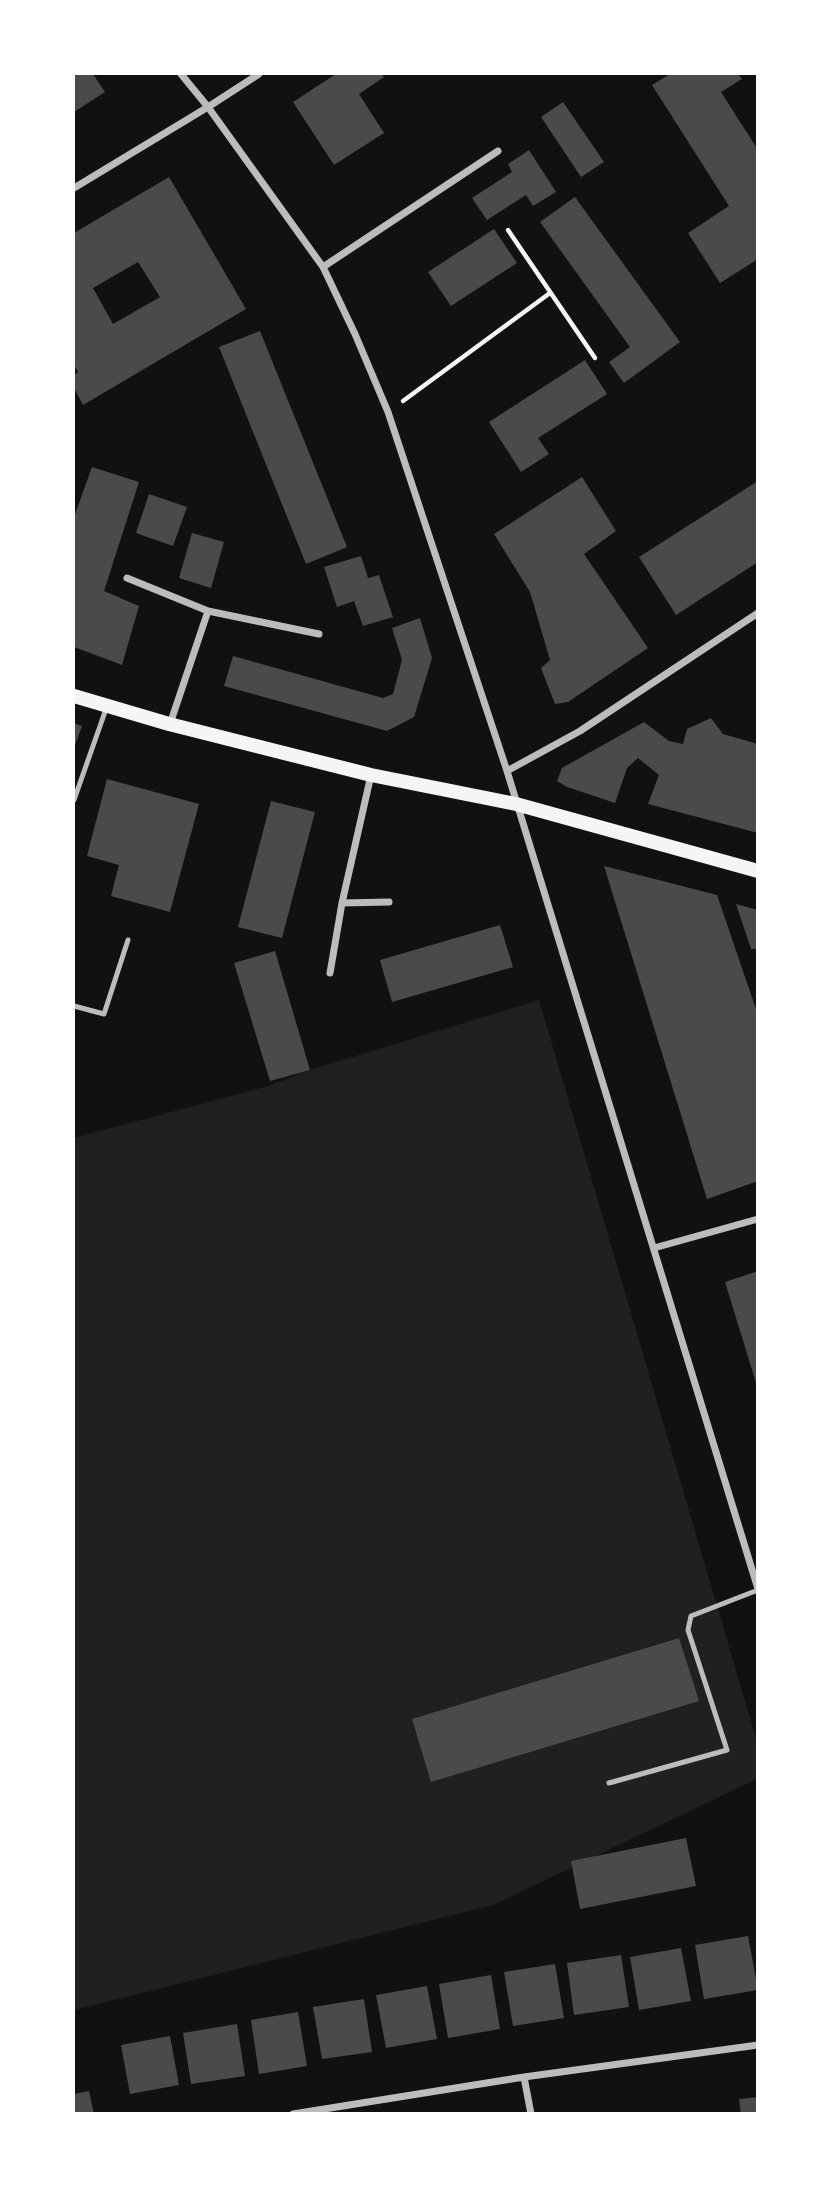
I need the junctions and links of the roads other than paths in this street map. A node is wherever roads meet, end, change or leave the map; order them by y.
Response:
1 (181, 74) edge
2 (259, 74) edge
3 (208, 107) junction
4 (498, 151) dead end
5 (74, 188) edge
6 (323, 267) junction
7 (127, 578) dead end
8 (208, 611) junction
9 (758, 613) edge
10 (319, 634) dead end
11 (74, 696) edge
12 (107, 706) junction
13 (169, 724) junction
14 (507, 771) junction
15 (371, 775) junction
16 (74, 800) edge
17 (516, 804) junction
18 (758, 871) edge
19 (389, 902) dead end
20 (342, 903) junction
21 (128, 940) dead end
22 (330, 973) dead end
23 (74, 1006) edge
24 (758, 1219) edge
25 (654, 1248) junction
26 (758, 1589) edge
27 (609, 1783) dead end
28 (758, 2045) edge
29 (524, 2077) junction
30 (338, 2110) edge
31 (293, 2113) edge
32 (531, 2113) edge

1 - 3 street
2 - 3 street
3 - 5 street
3 - 6 street
4 - 6 street
6 - 14 street
7 - 8 street
8 - 10 street
8 - 13 street
9 - 14 street
11 - 12 main road
12 - 13 main road
12 - 16 lane
13 - 15 main road
14 - 17 street
15 - 17 main road
15 - 20 street
17 - 18 main road
17 - 25 street
19 - 20 street
20 - 22 street
21 - 23 lane
24 - 25 street
25 - 26 street
26 - 27 lane
28 - 29 street
29 - 30 street
29 - 32 street
30 - 31 street

